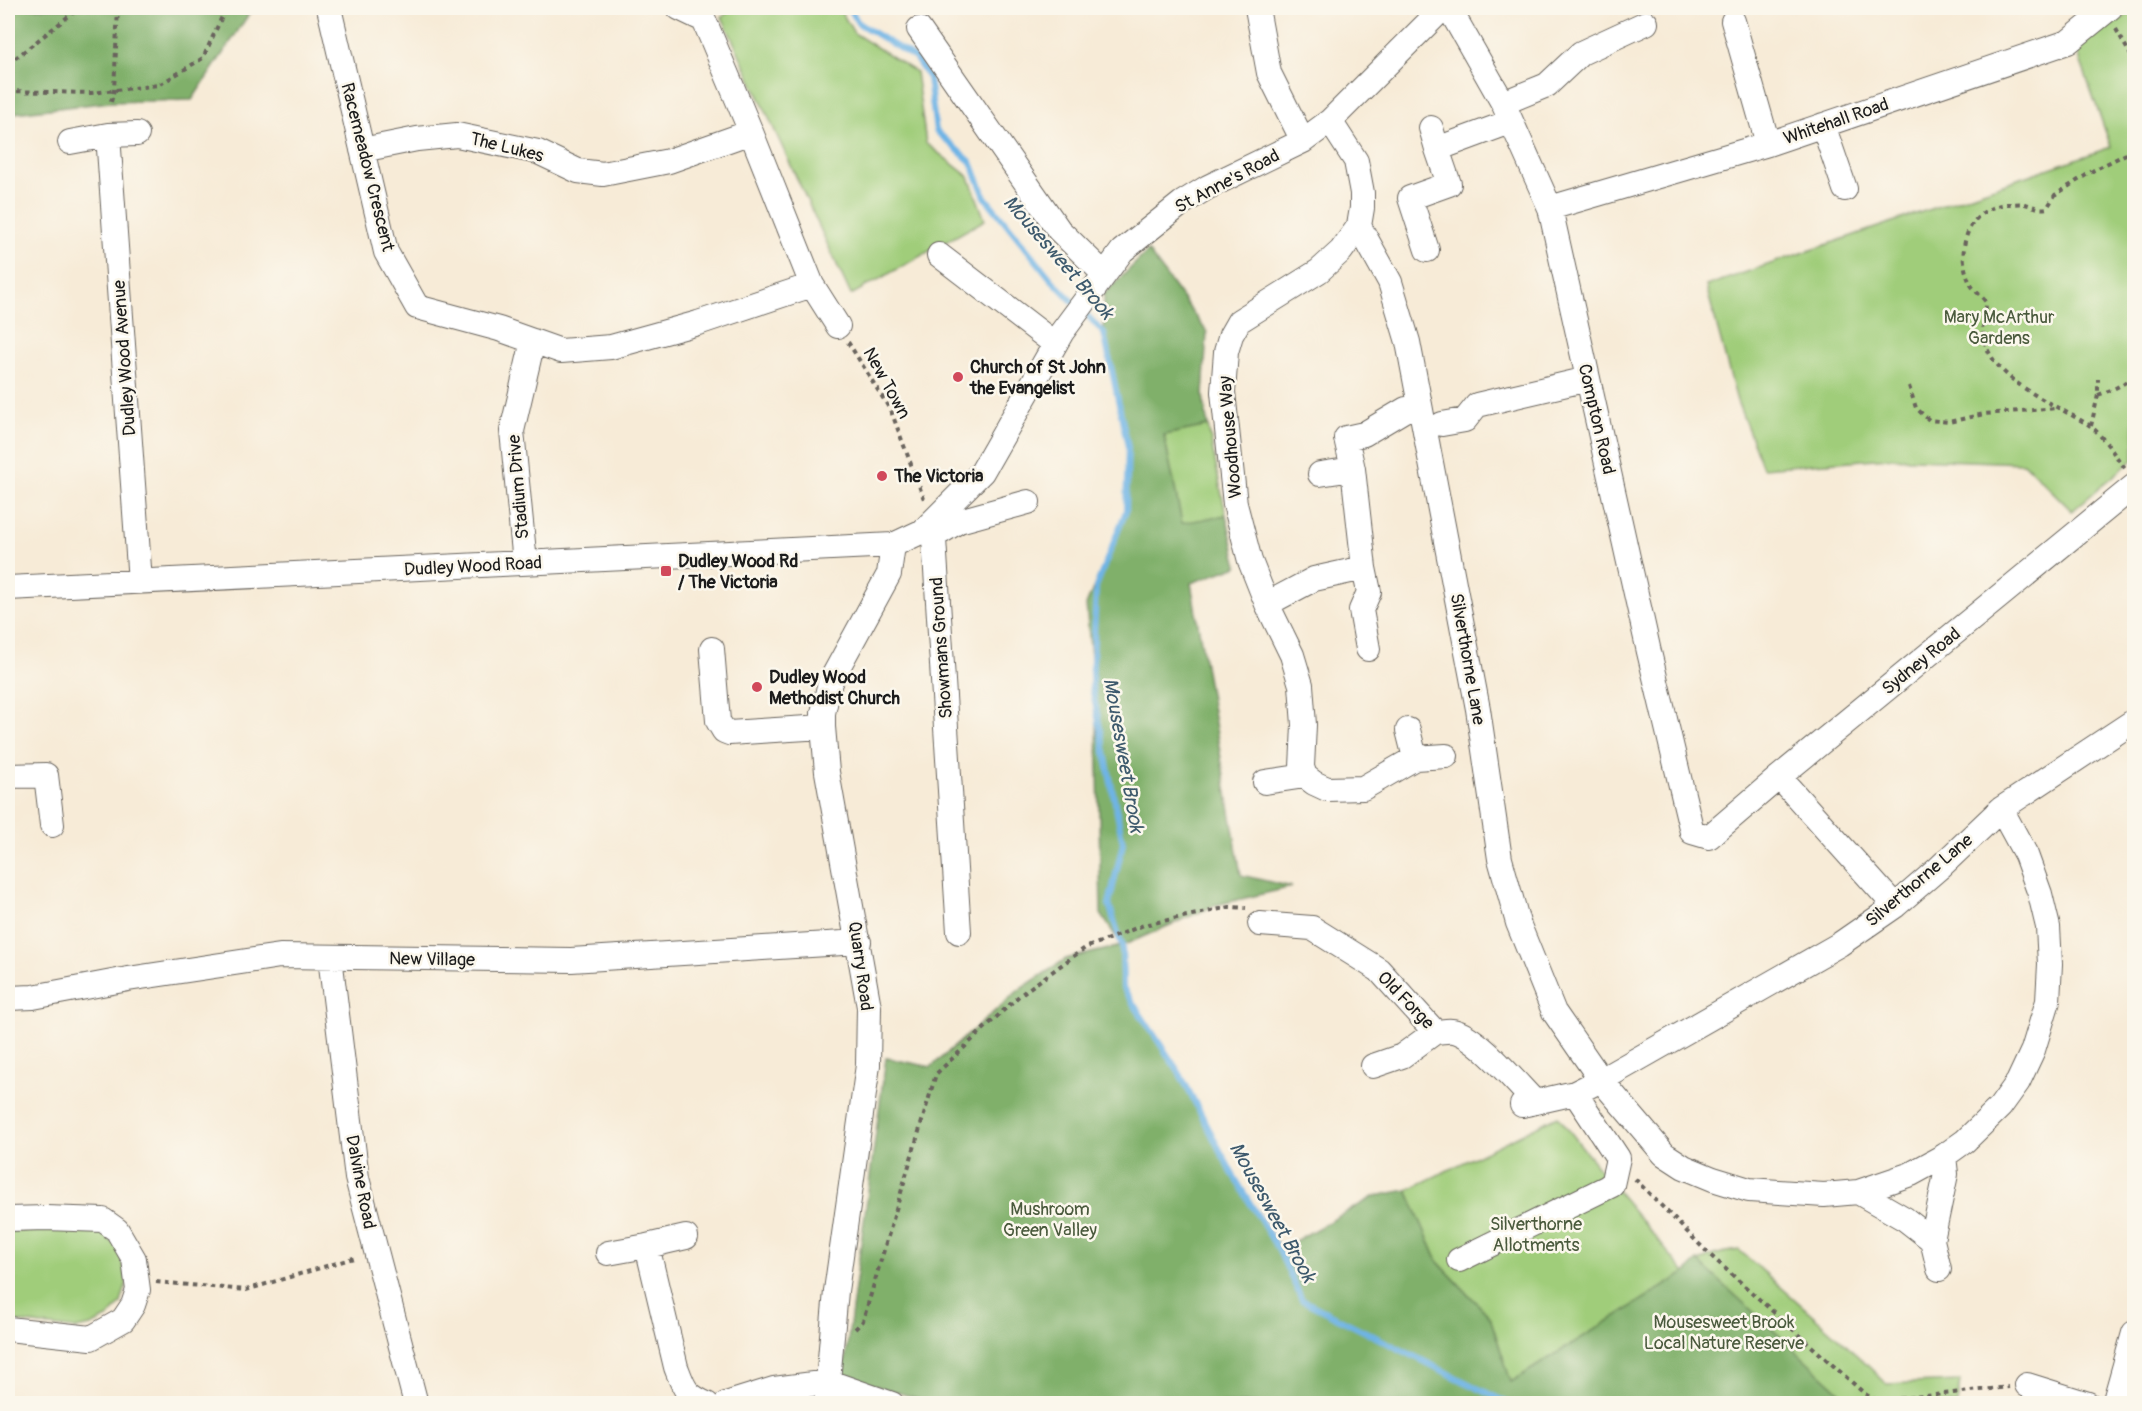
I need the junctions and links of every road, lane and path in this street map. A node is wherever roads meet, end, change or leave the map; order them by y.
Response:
1 (79, 8) edge
2 (118, 8) edge
3 (226, 8) edge
4 (329, 8) edge
5 (679, 8) edge
6 (1257, 8) edge
7 (1443, 8) edge
8 (1449, 8) edge
9 (2111, 15) edge
10 (1733, 21) dead end
11 (1646, 24) dead end
12 (919, 29) dead end
13 (2134, 62) edge
14 (8, 64) edge
15 (8, 90) edge
16 (114, 90) junction
17 (111, 102) dead end
18 (1506, 113) junction
19 (1330, 121) junction
20 (1823, 124) junction
21 (751, 132) junction
22 (137, 134) dead end
23 (108, 135) junction
24 (1303, 141) junction
25 (70, 142) dead end
26 (1768, 144) junction
27 (362, 150) junction
28 (2134, 150) edge
29 (1845, 189) dead end
30 (1550, 208) junction
31 (1359, 226) junction
32 (1427, 250) dead end
33 (939, 255) dead end
34 (1100, 278) junction
35 (812, 285) junction
36 (838, 326) joint
37 (1058, 338) junction
38 (533, 341) junction
39 (2134, 373) edge
40 (1588, 379) junction
41 (2098, 379) dead end
42 (1909, 386) dead end
43 (2098, 394) junction
44 (2057, 408) junction
45 (1406, 409) dead end
46 (1442, 424) dead end
47 (2091, 426) junction
48 (1353, 469) junction
49 (1320, 474) dead end
50 (2131, 478) edge
51 (1028, 502) dead end
52 (933, 529) junction
53 (893, 544) junction
54 (525, 563) junction
55 (1364, 568) junction
56 (140, 582) junction
57 (8, 588) edge
58 (1267, 604) junction
59 (712, 649) dead end
60 (1368, 649) dead end
61 (2134, 722) edge
62 (823, 727) junction
63 (1408, 729) dead end
64 (1446, 756) dead end
65 (1415, 758) junction
66 (8, 776) edge
67 (1305, 776) junction
68 (1779, 777) junction
69 (1264, 782) dead end
70 (2001, 809) junction
71 (52, 825) dead end
72 (1709, 837) joint
73 (1895, 906) junction
74 (1260, 924) dead end
75 (1131, 930) dead end
76 (959, 932) dead end
77 (859, 942) junction
78 (330, 957) junction
79 (8, 998) edge
80 (1434, 1032) junction
81 (1373, 1066) dead end
82 (1601, 1080) junction
83 (1575, 1093) junction
84 (1944, 1156) junction
85 (1618, 1158) junction
86 (1858, 1192) junction
87 (8, 1219) edge
88 (686, 1237) dead end
89 (1932, 1240) junction
90 (647, 1246) junction
91 (376, 1252) junction
92 (608, 1253) dead end
93 (1459, 1260) dead end
94 (1939, 1269) dead end
95 (138, 1281) junction
96 (8, 1329) edge
97 (2134, 1333) edge
98 (831, 1353) junction
99 (2027, 1385) joint
100 (827, 1393) edge
101 (1906, 1398) junction
102 (1878, 1402) edge
103 (416, 1404) edge
104 (707, 1404) edge
105 (726, 1404) edge
106 (892, 1404) edge
107 (1910, 1404) edge
108 (2088, 1404) edge
109 (2114, 1404) edge

1 - 14 path
2 - 16 path
3 - 16 path
4 - 27 street, Racemeadow Crescent
5 - 21 street
6 - 24 street
7 - 19 street, St Anne's Road
8 - 18 street, Compton Road
9 - 13 path
9 - 20 street, Whitehall Road
10 - 26 street
11 - 18 street
12 - 34 street
15 - 16 path
16 - 17 path
18 - 30 street, Compton Road
18 - 32 street
19 - 24 street, St Anne's Road
19 - 31 street
20 - 26 street, Whitehall Road
20 - 29 street
21 - 27 street, The Lukes
21 - 35 street
22 - 23 street
23 - 25 street
23 - 56 street, Dudley Wood Avenue
24 - 34 street, St Anne's Road
26 - 30 street, Whitehall Road
27 - 38 street, Racemeadow Crescent
28 - 44 path
30 - 40 street, Compton Road
31 - 58 street, Woodhouse Way
31 - 82 street, Silverthorne Lane
33 - 37 street
34 - 37 street, St Anne's Road
35 - 36 street
35 - 38 street, Racemeadow Crescent
36 - 52 path, New Town
37 - 52 street, St Anne's Road
38 - 54 street, Stadium Drive
39 - 43 path
40 - 46 street
40 - 72 street, Compton Road
41 - 43 path
42 - 44 path
43 - 47 path
44 - 47 path
45 - 48 street
47 - 50 path
48 - 49 street
48 - 55 street
50 - 68 street, Sydney Road
51 - 52 street, Dudley Wood Road
52 - 53 street, Dudley Wood Road
52 - 76 street, Showmans Ground
53 - 54 street, Dudley Wood Road
53 - 62 street, Quarry Road
54 - 56 street, Dudley Wood Road
55 - 58 street
55 - 60 street
56 - 57 street, Dudley Wood Road
58 - 67 street, Woodhouse Way
59 - 62 street
61 - 70 street, Silverthorne Lane
62 - 77 street, Quarry Road
63 - 65 street
64 - 65 street
65 - 67 street
66 - 71 street
67 - 69 street
68 - 72 street, Sydney Road
68 - 73 street
70 - 73 street, Silverthorne Lane
70 - 84 street
73 - 82 street, Silverthorne Lane
74 - 80 street, Old Forge
75 - 98 path
77 - 78 street, New Village
77 - 98 street, Quarry Road
78 - 79 street, New Village
78 - 91 street, Dalvine Road
80 - 81 street
80 - 83 street, Old Forge
82 - 83 street, Silverthorne Lane
82 - 86 street
83 - 85 street
84 - 86 street
84 - 89 street
85 - 93 street
85 - 102 path
86 - 89 street
87 - 95 street
88 - 90 street
89 - 94 street
90 - 92 street
90 - 104 street
91 - 95 path
91 - 103 street, Dalvine Road
95 - 96 street
97 - 109 street
98 - 100 street, Quarry Road
99 - 101 path
99 - 108 street
100 - 105 street
100 - 106 street
101 - 102 path
101 - 107 path

